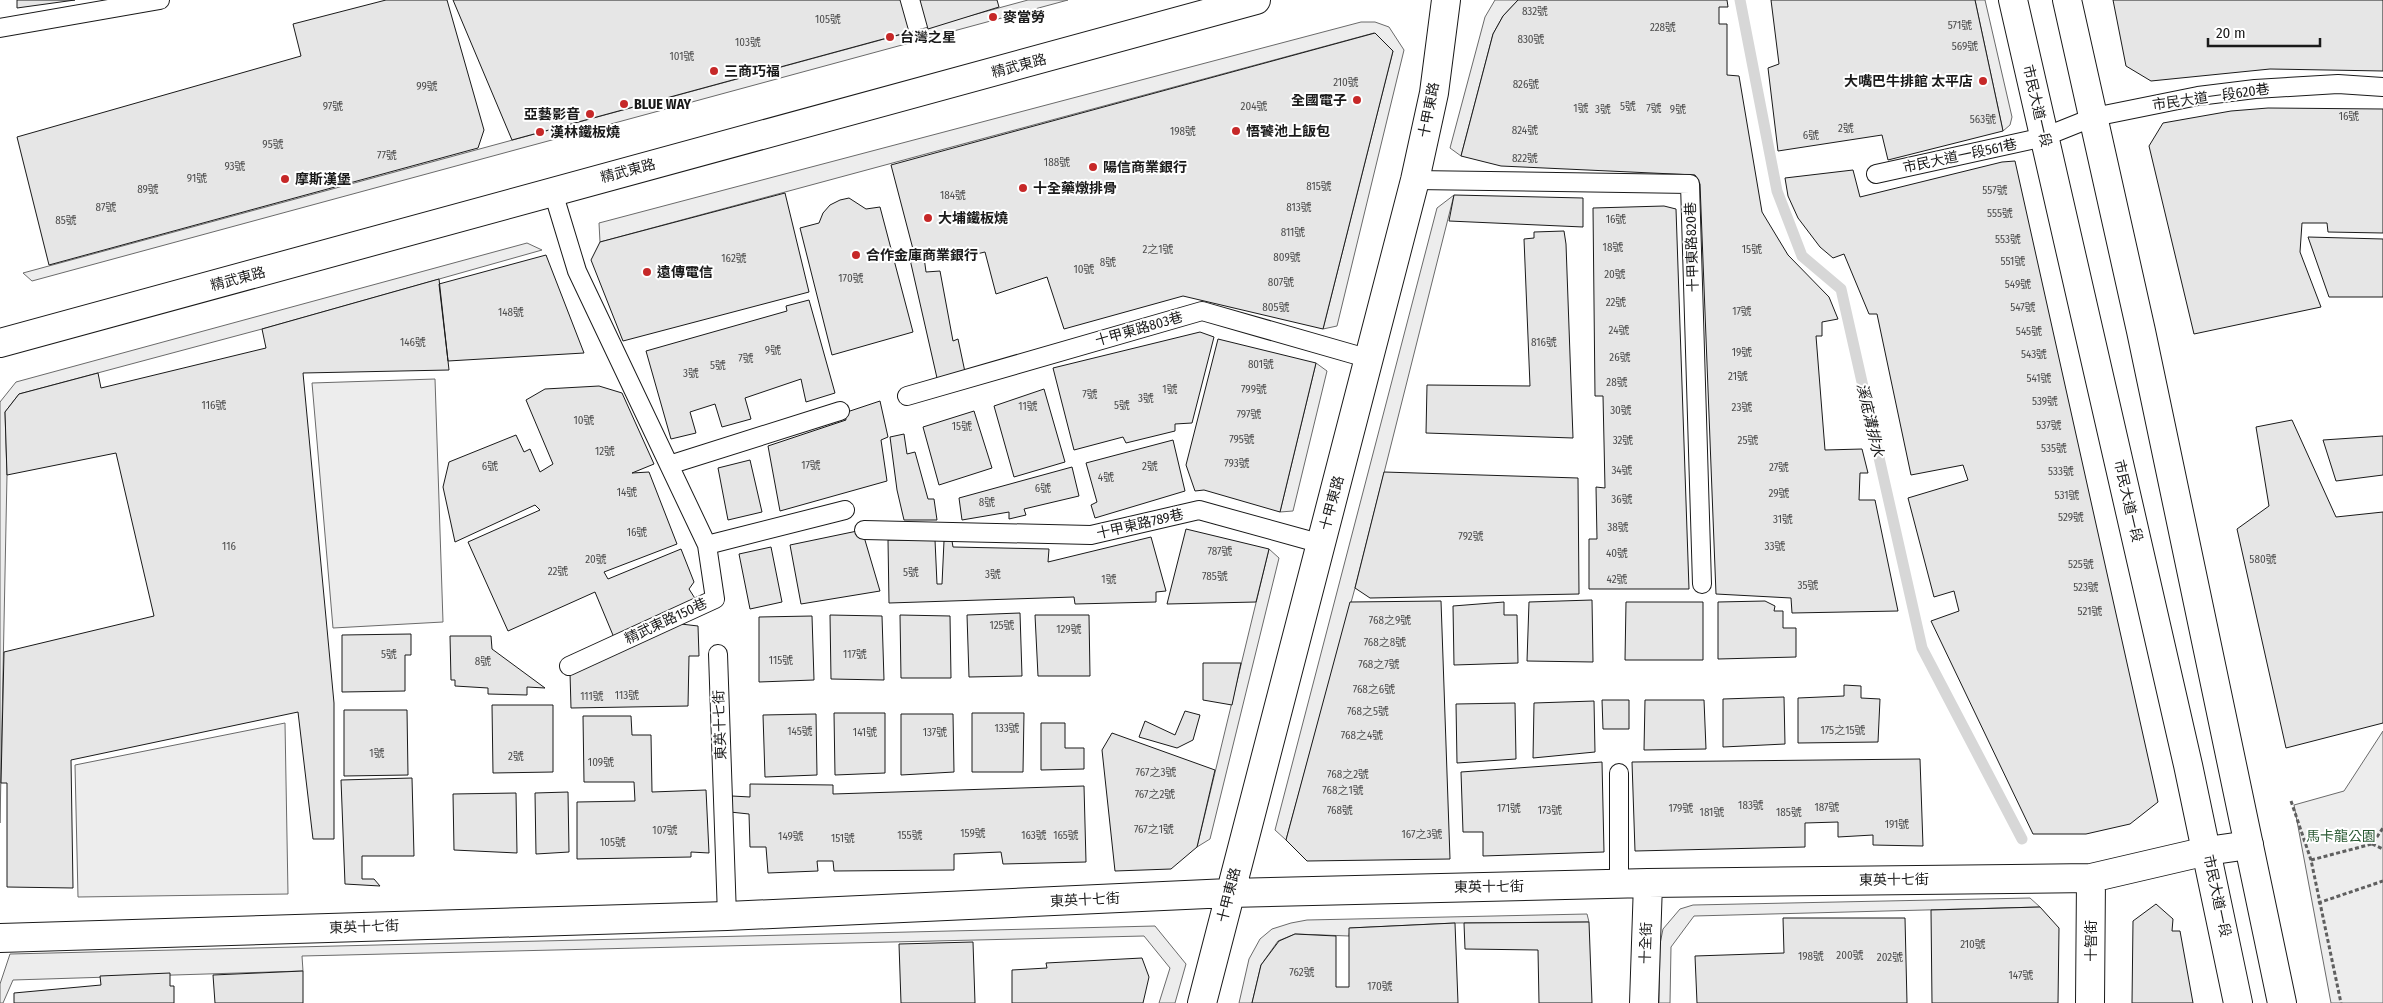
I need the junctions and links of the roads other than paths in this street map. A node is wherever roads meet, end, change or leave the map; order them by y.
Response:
1 (160, 0) edge
2 (1256, 0) edge
3 (1446, 0) edge
4 (2013, 0) edge
5 (2067, 0) edge
6 (0, 28) edge
7 (2383, 86) edge
8 (2094, 117) junction
9 (2044, 137) junction
10 (1876, 174) dead end
11 (1415, 180) junction
12 (552, 192) junction
13 (0, 343) edge
14 (1370, 359) junction
15 (907, 396) dead end
16 (840, 411) dead end
17 (669, 465) junction
18 (844, 510) dead end
19 (864, 530) dead end
20 (1322, 544) junction
21 (707, 546) junction
22 (1702, 584) dead end
23 (718, 654) dead end
24 (569, 666) dead end
25 (1619, 773) dead end
26 (2249, 846) junction
27 (2207, 851) junction
28 (2091, 878) junction
29 (1648, 883) junction
30 (1619, 884) junction
31 (1229, 893) junction
32 (727, 916) junction
33 (0, 938) edge
34 (1202, 1003) edge
35 (1644, 1003) edge
36 (2090, 1003) edge
37 (2238, 1003) edge
38 (2282, 1003) edge

1 - 6 lane
2 - 12 street, 精武東路
3 - 11 street, 十甲東路
4 - 9 street, 市民大道一段
5 - 8 street
7 - 8 lane, 市民大道一段620巷
8 - 9 lane, 市民大道一段620巷
8 - 26 street
9 - 10 lane, 市民大道一段561巷
9 - 27 street, 市民大道一段
11 - 14 street, 十甲東路
11 - 22 lane, 十甲東路820巷
12 - 13 street, 精武東路
12 - 17 lane, 精武東路150巷
14 - 15 lane, 十甲東路803巷
14 - 20 street, 十甲東路
16 - 17 lane
17 - 21 lane, 精武東路150巷
18 - 21 lane
19 - 20 lane, 十甲東路789巷
20 - 31 street, 十甲東路
21 - 24 lane, 精武東路150巷
23 - 32 lane, 東英十七街
25 - 30 lane
26 - 27 street, 東英十七街
26 - 38 street
27 - 28 street, 東英十七街
27 - 37 street, 市民大道一段
28 - 29 street, 東英十七街
28 - 36 street, 十智街
29 - 30 street, 東英十七街
29 - 35 street, 十全街
30 - 31 street, 東英十七街
31 - 32 street, 東英十七街
31 - 34 street, 十甲東路
32 - 33 street, 東英十七街

